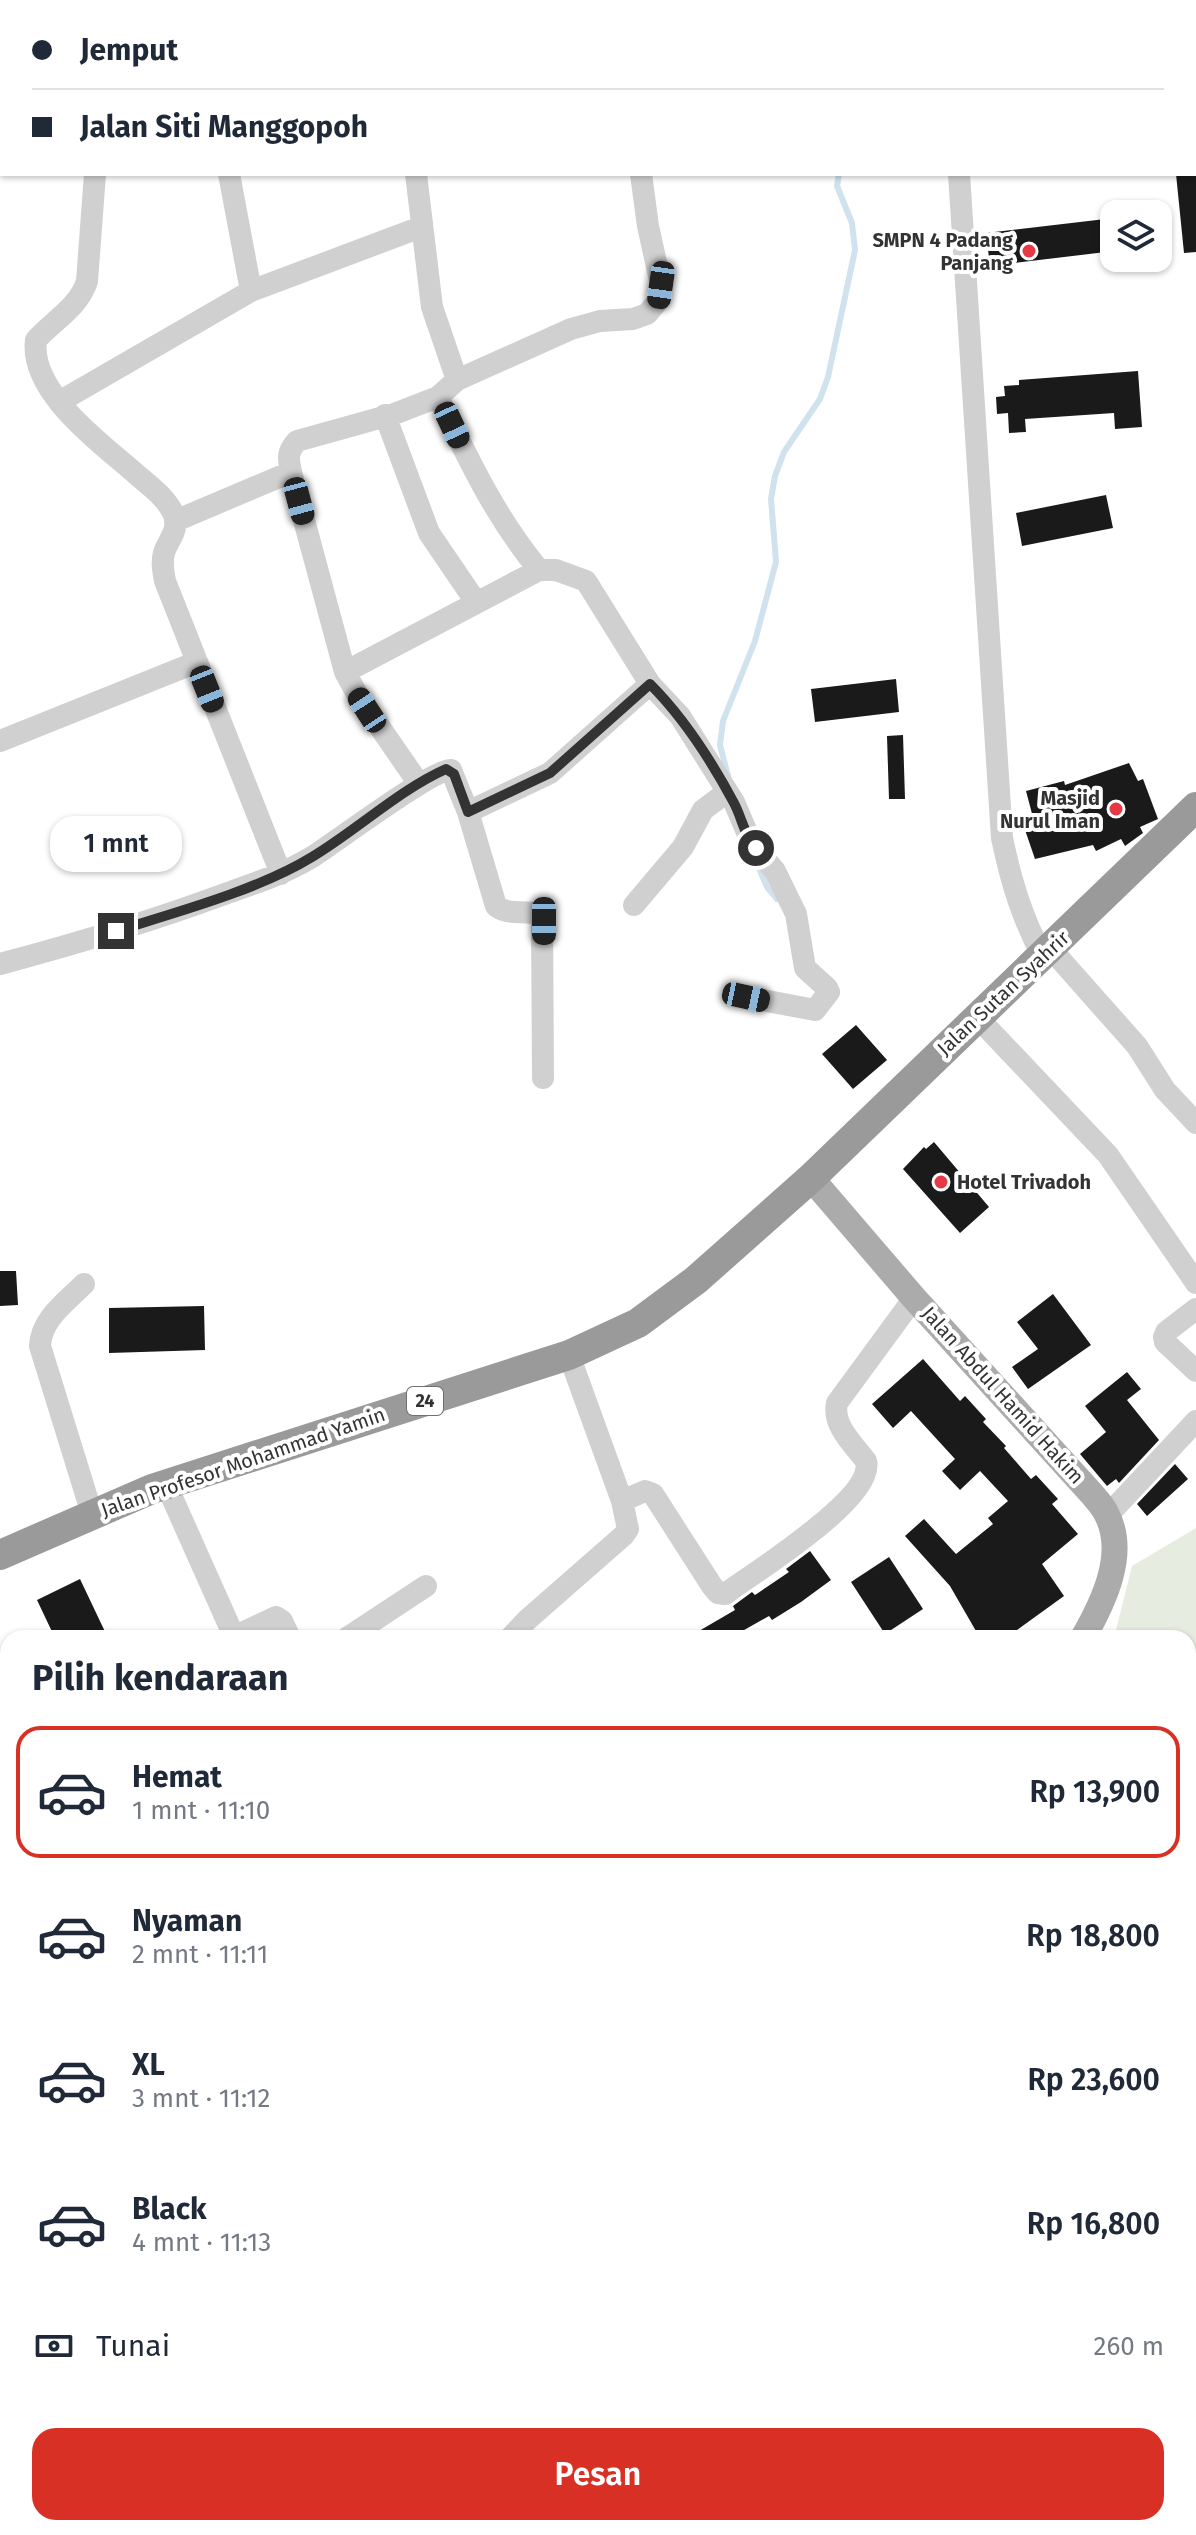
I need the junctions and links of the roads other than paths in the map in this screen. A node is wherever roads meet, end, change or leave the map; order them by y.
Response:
1 (95, 176) edge
2 (229, 176) edge
3 (416, 176) edge
4 (641, 176) edge
5 (959, 176) edge
6 (421, 227) junction
7 (251, 291) junction
8 (457, 380) junction
9 (438, 397) junction
10 (59, 402) junction
11 (385, 415) junction
12 (291, 472) junction
13 (175, 521) junction
14 (539, 570) junction
15 (476, 602) junction
16 (197, 662) junction
17 (345, 672) junction
18 (650, 684) junction
19 (0, 741) edge
20 (419, 784) junction
21 (727, 792) junction
22 (1196, 807) edge
23 (468, 812) junction
24 (281, 874) junction
25 (634, 905) dead end
26 (1047, 953) junction
27 (0, 964) edge
28 (746, 997) dead end
29 (977, 1017) junction
30 (543, 1078) dead end
31 (1196, 1123) edge
32 (811, 1178) junction
33 (1196, 1283) edge
34 (84, 1284) dead end
35 (914, 1298) junction
36 (1196, 1309) edge
37 (569, 1355) junction
38 (1196, 1371) edge
39 (1196, 1421) edge
40 (166, 1484) junction
41 (622, 1501) junction
42 (92, 1514) junction
43 (1108, 1515) junction
44 (0, 1555) edge
45 (426, 1586) dead end
46 (231, 1630) edge
47 (248, 1630) edge
48 (286, 1630) edge
49 (359, 1630) edge
50 (518, 1630) edge
51 (1088, 1630) edge

1 - 10 street
2 - 7 street
3 - 6 street
4 - 8 street
5 - 26 street
6 - 7 street
6 - 8 street
7 - 10 street
8 - 9 street
9 - 11 street
9 - 14 street
10 - 13 street
11 - 12 street
11 - 15 street
12 - 13 street
12 - 17 street
13 - 16 street
14 - 15 street
14 - 18 street
15 - 17 street
16 - 19 street
16 - 24 street
17 - 20 street
18 - 21 street
18 - 23 street
20 - 23 street
20 - 24 street
21 - 25 street
21 - 28 street
22 - 26 highway, Jalan Sutan Syahrir
23 - 30 street
24 - 27 street
26 - 29 highway, Jalan Sutan Syahrir
26 - 31 street
29 - 32 highway, Jalan Sutan Syahrir
29 - 33 street
32 - 35 main road, Jalan Abdul Hamid Hakim
32 - 37 highway, Jalan Profesor Mohammad Yamin / 24
34 - 42 street
35 - 41 street
35 - 43 main road, Jalan Abdul Hamid Hakim
36 - 38 street
37 - 40 highway, Jalan Profesor Mohammad Yamin / 24
37 - 41 street
39 - 43 street
40 - 42 highway, Jalan Profesor Mohammad Yamin / 24
40 - 46 street
41 - 50 street
42 - 44 highway, Jalan Profesor Mohammad Yamin / 24
43 - 51 main road
45 - 49 street
47 - 48 street

